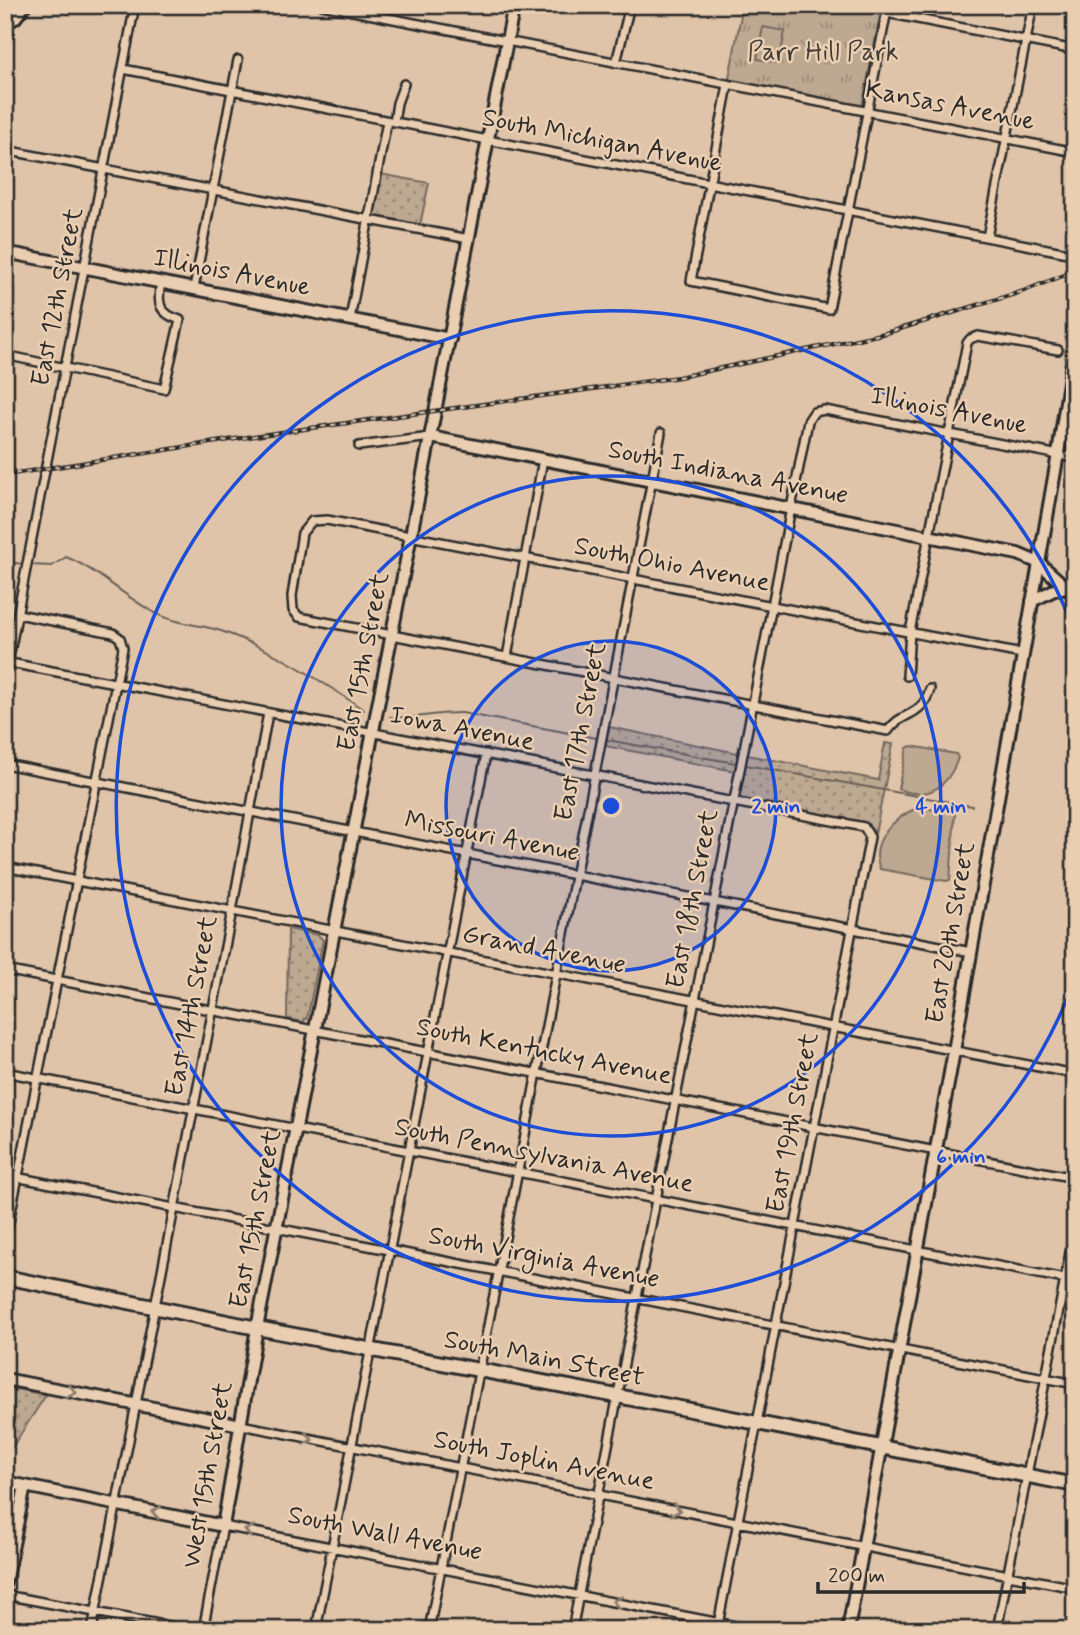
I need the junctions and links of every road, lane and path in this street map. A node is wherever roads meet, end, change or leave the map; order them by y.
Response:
1 (25, 5) edge
2 (135, 5) edge
3 (322, 5) edge
4 (514, 5) edge
5 (630, 5) edge
6 (1033, 5) edge
7 (888, 9) edge
8 (5, 24) edge
9 (507, 41) junction
10 (1026, 41) junction
11 (1075, 50) edge
12 (238, 60) dead end
13 (615, 63) junction
14 (123, 69) junction
15 (404, 84) dead end
16 (728, 85) junction
17 (232, 90) junction
18 (868, 111) junction
19 (390, 121) junction
20 (1007, 138) junction
21 (488, 140) junction
22 (5, 150) edge
23 (1075, 152) edge
24 (104, 168) junction
25 (709, 184) junction
26 (212, 190) junction
27 (848, 210) junction
28 (368, 219) junction
29 (987, 237) junction
30 (469, 239) junction
31 (5, 252) edge
32 (1074, 252) edge
33 (84, 268) junction
34 (161, 282) junction
35 (194, 288) junction
36 (350, 319) junction
37 (450, 339) junction
38 (1075, 343) edge
39 (1058, 350) dead end
40 (5, 355) edge
41 (66, 368) junction
42 (814, 412) joint
43 (661, 433) dead end
44 (950, 436) junction
45 (431, 437) junction
46 (359, 446) dead end
47 (1058, 454) junction
48 (1075, 458) edge
49 (543, 459) junction
50 (652, 481) junction
51 (791, 508) junction
52 (930, 535) junction
53 (412, 536) junction
54 (525, 558) junction
55 (1038, 563) junction
56 (633, 579) junction
57 (1071, 592) edge
58 (1031, 601) junction
59 (772, 606) junction
60 (18, 614) junction
61 (910, 632) junction
62 (393, 636) junction
63 (1022, 653) junction
64 (507, 657) junction
65 (7, 663) edge
66 (907, 676) dead end
67 (613, 677) junction
68 (5, 678) edge
69 (116, 685) junction
70 (930, 689) dead end
71 (752, 704) junction
72 (268, 713) junction
73 (373, 733) junction
74 (486, 754) junction
75 (5, 764) edge
76 (594, 775) junction
77 (97, 782) junction
78 (733, 803) junction
79 (251, 812) junction
80 (355, 832) junction
81 (869, 832) joint
82 (467, 853) junction
83 (5, 867) edge
84 (575, 874) junction
85 (78, 881) junction
86 (714, 902) junction
87 (232, 911) junction
88 (852, 929) junction
89 (335, 932) junction
90 (971, 952) junction
91 (448, 953) junction
92 (5, 970) edge
93 (555, 973) junction
94 (58, 980) junction
95 (694, 1002) junction
96 (212, 1010) junction
97 (832, 1028) junction
98 (316, 1029) junction
99 (428, 1051) junction
100 (954, 1051) junction
101 (5, 1072) edge
102 (536, 1072) junction
103 (1075, 1074) edge
104 (39, 1079) junction
105 (675, 1099) junction
106 (193, 1108) junction
107 (814, 1126) junction
108 (297, 1128) junction
109 (409, 1151) junction
110 (936, 1151) junction
111 (517, 1171) junction
112 (5, 1175) edge
113 (19, 1177) junction
114 (1075, 1178) edge
115 (655, 1198) junction
116 (174, 1208) junction
117 (794, 1226) junction
118 (277, 1227) junction
119 (1075, 1227) edge
120 (5, 1242) edge
121 (390, 1250) junction
122 (917, 1250) junction
123 (498, 1271) junction
124 (5, 1277) edge
125 (1065, 1279) junction
126 (1075, 1281) edge
127 (636, 1297) junction
128 (155, 1306) junction
129 (775, 1324) junction
130 (257, 1328) junction
131 (371, 1348) junction
132 (900, 1349) junction
133 (479, 1369) junction
134 (1045, 1378) junction
135 (5, 1379) edge
136 (1075, 1384) edge
137 (617, 1396) junction
138 (136, 1405) junction
139 (756, 1423) junction
140 (241, 1425) junction
141 (352, 1447) junction
142 (881, 1447) junction
143 (461, 1468) junction
144 (1026, 1476) junction
145 (5, 1482) edge
146 (1075, 1485) edge
147 (25, 1486) junction
148 (598, 1495) junction
149 (116, 1504) junction
150 (737, 1522) junction
151 (223, 1526) junction
152 (864, 1546) junction
153 (332, 1547) junction
154 (441, 1568) junction
155 (1007, 1574) junction
156 (5, 1583) edge
157 (1075, 1588) edge
158 (5, 1595) edge
159 (579, 1595) junction
160 (95, 1612) junction
161 (718, 1626) edge
162 (92, 1630) edge
163 (190, 1630) edge
164 (203, 1630) edge
165 (316, 1630) edge
166 (429, 1630) edge
167 (572, 1630) edge
168 (756, 1630) edge
169 (848, 1630) edge
170 (997, 1630) edge

1 - 8 main road
2 - 14 street, East 12th Street
3 - 9 street, Kansas Avenue
4 - 9 main road, East 15th Street
5 - 13 street
6 - 10 street
7 - 10 street
7 - 18 street
9 - 13 street, Kansas Avenue
9 - 21 main road, East 15th Street
10 - 11 street
10 - 20 street
12 - 17 street
13 - 16 street, Kansas Avenue
14 - 17 street, South Michigan Avenue
14 - 24 street, East 12th Street
15 - 19 street
16 - 18 street, Kansas Avenue
16 - 25 street
17 - 19 street, South Michigan Avenue
17 - 26 street
18 - 20 street, Kansas Avenue
18 - 27 street
19 - 21 street, South Michigan Avenue
19 - 28 street
20 - 23 street, Kansas Avenue
20 - 29 street
21 - 25 street, South Michigan Avenue
21 - 30 main road, East 15th Street
22 - 24 street
24 - 26 street
24 - 33 street, East 12th Street
25 - 27 street, South Michigan Avenue
25 - 27 street
26 - 28 street
26 - 35 street
27 - 29 street, South Michigan Avenue
28 - 30 street
28 - 36 street
29 - 32 street, South Michigan Avenue
30 - 37 main road, East 15th Street
31 - 33 main road, Illinois Avenue
33 - 34 main road, Illinois Avenue
33 - 41 street, East 12th Street
34 - 35 main road, Illinois Avenue
34 - 41 street
35 - 36 main road, Illinois Avenue
36 - 37 main road, Illinois Avenue
37 - 45 main road, East 15th Street
38 - 47 main road, East 20th Street
39 - 44 street
40 - 41 street
41 - 60 street, East 12th Street
42 - 44 street, Illinois Avenue
42 - 51 street, East 18th Street
43 - 50 street, East 17th Street
44 - 47 street, Illinois Avenue
44 - 52 street
45 - 46 street, South Indiana Avenue
45 - 49 main road, South Indiana Avenue
45 - 53 main road, East 15th Street
47 - 48 street, Illinois Avenue
47 - 55 main road, East 20th Street
49 - 50 main road, South Indiana Avenue
49 - 54 street
50 - 51 main road, South Indiana Avenue
50 - 56 street, East 17th Street
51 - 52 main road, South Indiana Avenue
51 - 59 street, East 18th Street
52 - 55 main road, South Indiana Avenue
52 - 61 street
53 - 54 street, South Ohio Avenue
53 - 62 main road, East 15th Street
53 - 62 street, South Ohio Avenue
54 - 56 street, South Ohio Avenue
54 - 64 street
55 - 57 main road, South Indiana Avenue
55 - 58 main road, East 20th Street
56 - 59 street, South Ohio Avenue
56 - 67 street, East 17th Street
57 - 58 main road
58 - 63 main road, East 20th Street
59 - 61 street, South Ohio Avenue
59 - 71 street, East 18th Street
60 - 65 street, East 12th Street
60 - 69 street
61 - 63 street, South Ohio Avenue
61 - 66 street
62 - 64 street
62 - 73 main road, East 15th Street
63 - 90 main road, East 20th Street
64 - 67 street
65 - 68 street, East 12th Street
65 - 69 street, Iowa Avenue
67 - 71 street
67 - 76 street, East 17th Street
69 - 72 street, Iowa Avenue
69 - 77 street
70 - 71 street
71 - 78 street, East 18th Street
72 - 73 street, Iowa Avenue
72 - 79 street, East 14th Street
73 - 74 street, Iowa Avenue
73 - 80 main road, East 15th Street
74 - 76 street, Iowa Avenue
74 - 82 street
75 - 77 street, Missouri Avenue
76 - 78 street, Iowa Avenue
76 - 84 street, East 17th Street
77 - 79 street, Missouri Avenue
77 - 85 street
78 - 81 street, Iowa Avenue
78 - 86 street, East 18th Street
79 - 80 street, Missouri Avenue
79 - 87 street, East 14th Street
80 - 82 street, Missouri Avenue
80 - 89 main road, East 15th Street
81 - 88 street, East 19th Street
82 - 84 street, Missouri Avenue
82 - 91 street
83 - 85 street, Grand Avenue
84 - 86 street, Missouri Avenue
84 - 93 street, East 17th Street
85 - 87 street, Grand Avenue
85 - 94 street
86 - 88 street, Missouri Avenue
86 - 95 street, East 18th Street
87 - 89 street, Grand Avenue
87 - 96 street, East 14th Street
88 - 90 street, Missouri Avenue
88 - 97 street, East 19th Street
89 - 91 street, Grand Avenue
89 - 98 main road, East 15th Street
90 - 100 main road, East 20th Street
91 - 93 street, Grand Avenue
91 - 99 street
92 - 94 street, South Kentucky Avenue
93 - 95 street, Grand Avenue
93 - 102 street, East 17th Street
94 - 96 street, South Kentucky Avenue
94 - 104 street
95 - 97 street, Grand Avenue
95 - 105 street, East 18th Street
96 - 98 street, South Kentucky Avenue
96 - 106 street, East 14th Street
97 - 100 street, Grand Avenue
97 - 107 street, East 19th Street
98 - 99 street, South Kentucky Avenue
98 - 108 main road, East 15th Street
99 - 102 street, South Kentucky Avenue
99 - 109 street
100 - 103 street, Grand Avenue
100 - 110 main road, East 20th Street
101 - 104 street, South Pennsylvania Avenue
102 - 105 street, South Kentucky Avenue
102 - 111 street, East 17th Street
104 - 106 street, South Pennsylvania Avenue
104 - 113 street
105 - 107 street, South Kentucky Avenue
105 - 115 street, East 18th Street
106 - 108 street, South Pennsylvania Avenue
106 - 116 street, East 14th Street
107 - 110 street, South Kentucky Avenue
107 - 117 street, East 19th Street
108 - 109 street, South Pennsylvania Avenue
108 - 118 main road, East 15th Street
109 - 111 street, South Pennsylvania Avenue
109 - 121 street
110 - 114 street, South Kentucky Avenue
110 - 122 main road, East 20th Street
111 - 115 street, South Pennsylvania Avenue
111 - 123 street, East 17th Street
112 - 113 street, South Virginia Avenue
113 - 116 street, South Virginia Avenue
113 - 120 street
115 - 117 street, South Pennsylvania Avenue
115 - 127 street, East 18th Street
116 - 118 street, South Virginia Avenue
116 - 128 street, East 14th Street
117 - 122 street, South Pennsylvania Avenue
117 - 129 street, East 19th Street
118 - 121 street, South Virginia Avenue
118 - 130 main road, East 15th Street
119 - 125 street
121 - 123 street, South Virginia Avenue
121 - 131 street
122 - 125 street, South Pennsylvania Avenue
122 - 132 main road, East 20th Street
123 - 127 street, South Virginia Avenue
123 - 133 street, East 17th Street
124 - 128 main road, South Main Street
125 - 126 street, South Pennsylvania Avenue
125 - 134 street
127 - 129 street, South Virginia Avenue
127 - 137 street, East 18th Street
128 - 130 main road, South Main Street
128 - 138 street, East 14th Street
129 - 132 street, South Virginia Avenue
129 - 139 street, East 19th Street
130 - 131 main road, South Main Street
130 - 140 main road, West 15th Street
131 - 133 main road, South Main Street
131 - 141 street
132 - 134 street, South Virginia Avenue
132 - 142 main road, East 20th Street
133 - 137 main road, South Main Street
133 - 143 street, East 17th Street
134 - 136 street, South Virginia Avenue
134 - 144 street
135 -> 138 main road, South Joplin Avenue
137 - 139 main road, South Main Street
137 - 148 street, East 18th Street
138 - 140 main road, South Joplin Avenue
138 - 149 street, East 14th Street
139 - 142 main road, South Main Street
139 - 150 street, East 19th Street
140 -> 141 street, South Joplin Avenue
140 - 151 main road, West 15th Street
141 - 143 street, South Joplin Avenue
141 - 153 street
142 - 144 main road, South Main Street
142 - 152 main road, East 20th Street
143 - 148 street, South Joplin Avenue
143 - 154 street, East 17th Street
144 - 146 main road, South Main Street
144 - 155 street
145 - 147 main road, South Wall Avenue
147 - 149 main road, South Wall Avenue
147 - 156 main road
148 -> 150 street, South Joplin Avenue
148 - 159 street, East 18th Street
151 -> 149 main road, South Wall Avenue
149 - 160 street, East 14th Street
150 - 152 street, South Joplin Avenue
150 - 161 street, East 19th Street
153 -> 151 street, South Wall Avenue
151 - 164 street, West 15th Street
152 - 155 street, South Joplin Avenue
152 - 169 main road, East 20th Street
153 - 154 street, South Wall Avenue
153 - 165 street
154 - 159 street, South Wall Avenue
154 - 166 street, East 17th Street
155 - 157 street, South Joplin Avenue
155 - 170 street
158 - 160 street
161 -> 159 street, South Wall Avenue
159 - 167 street, East 18th Street
160 - 162 street, East 14th Street
160 - 163 street
161 - 168 street, South Wall Avenue

